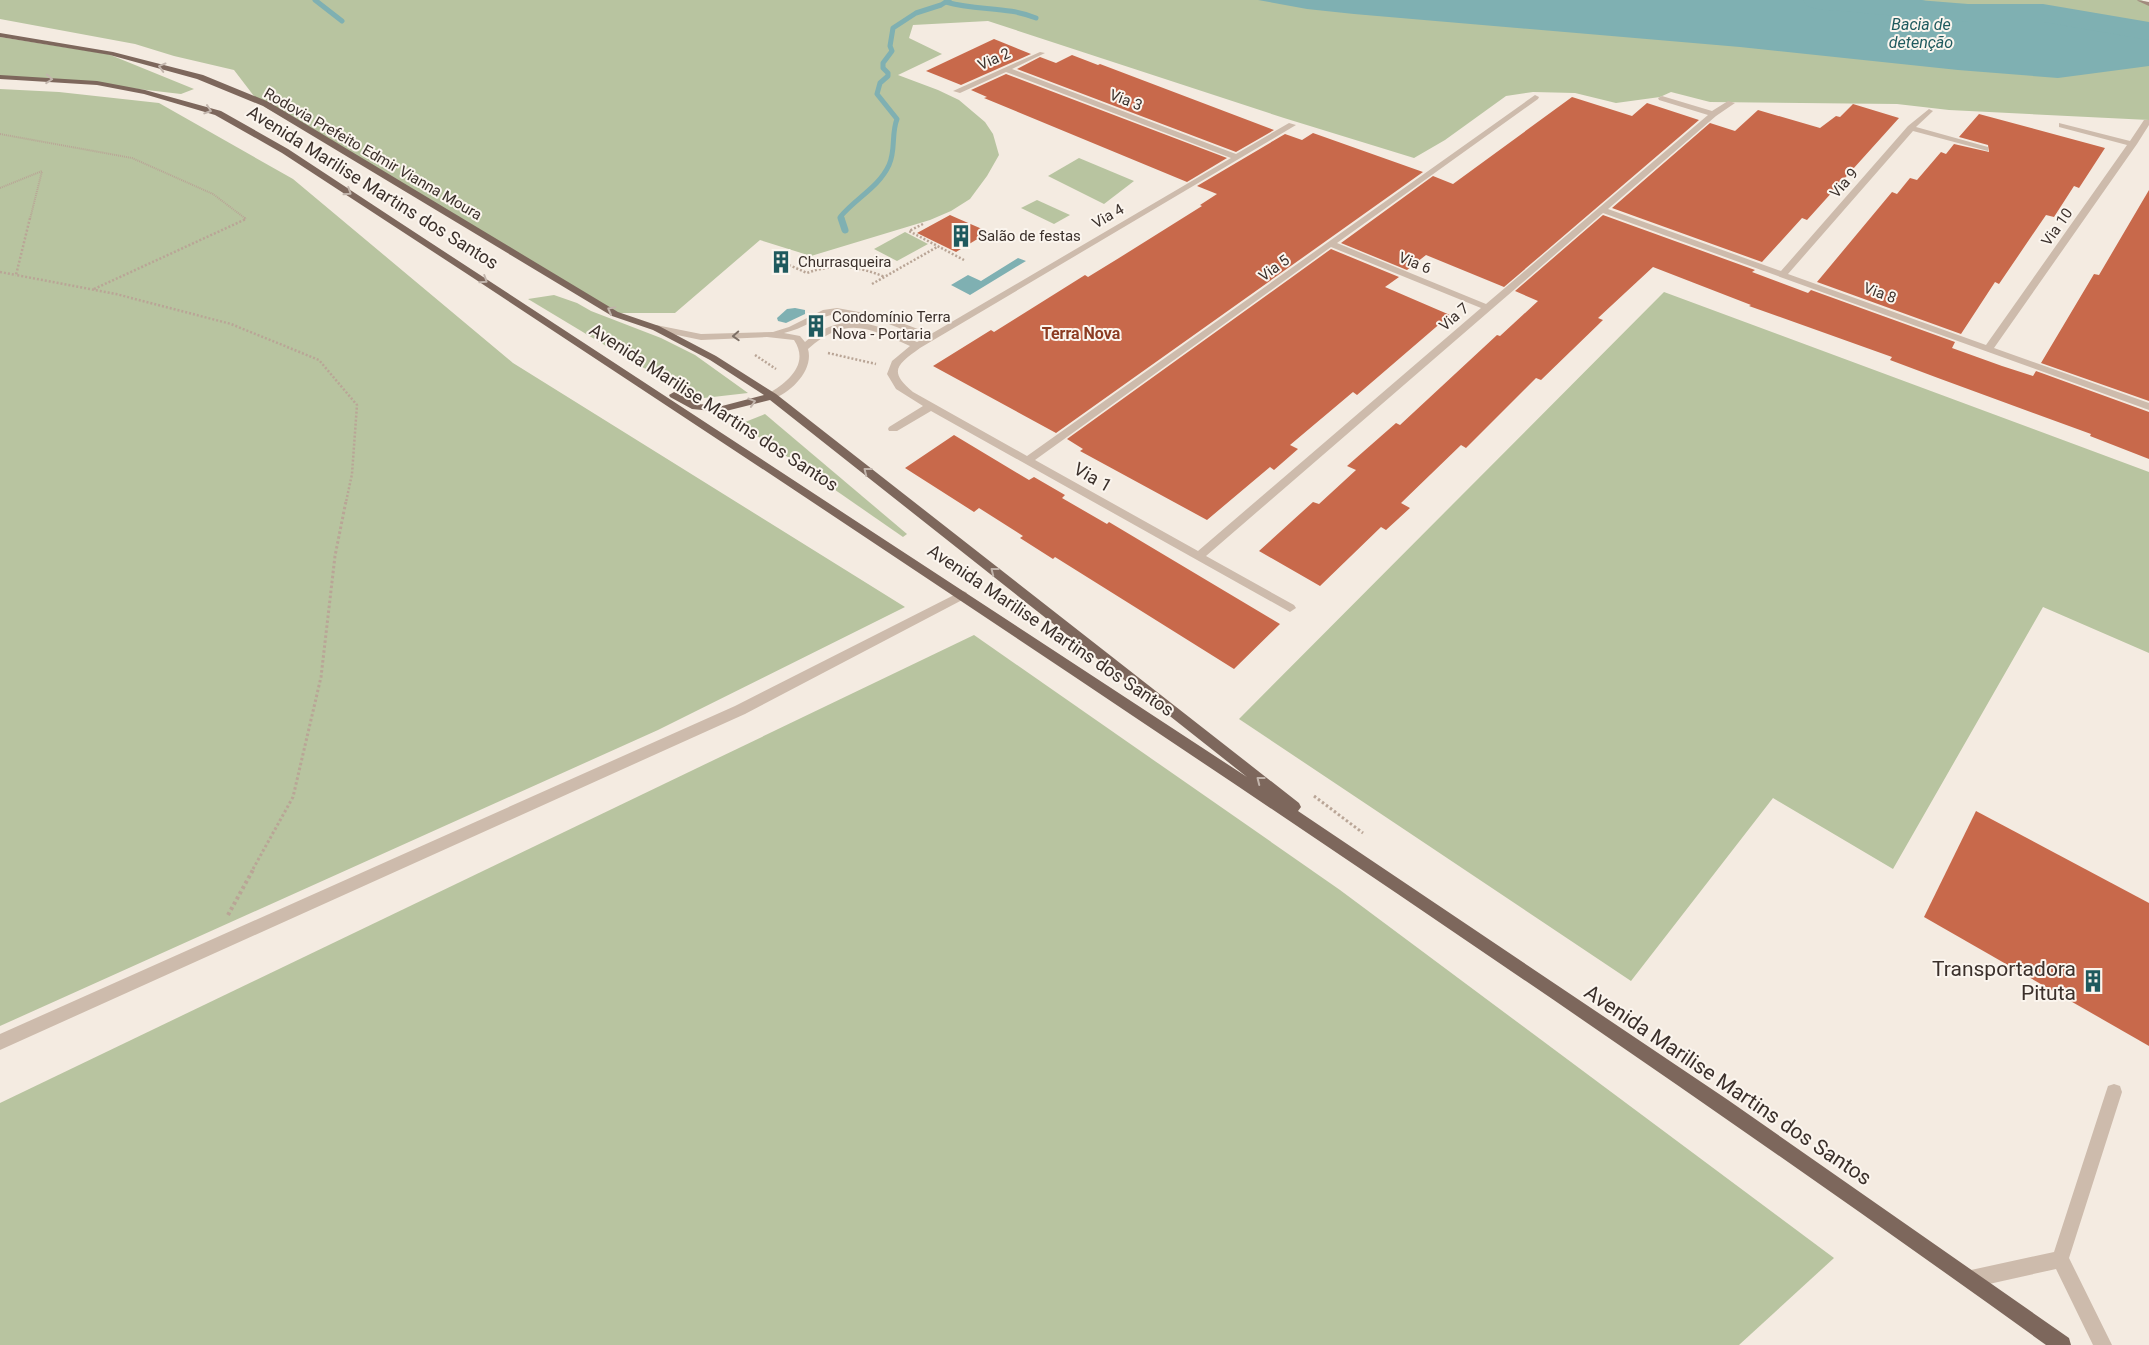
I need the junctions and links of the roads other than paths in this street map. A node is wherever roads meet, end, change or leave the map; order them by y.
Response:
1 (2140, 0) edge
2 (2149, 4) edge
3 (0, 35) edge
4 (1042, 53) dead end
5 (1005, 69) junction
6 (0, 76) edge
7 (957, 90) dead end
8 (1535, 97) dead end
9 (1662, 98) dead end
10 (1731, 103) dead end
11 (1928, 111) dead end
12 (1713, 114) junction
13 (2147, 122) dead end
14 (1292, 125) dead end
15 (2062, 125) dead end
16 (1911, 128) junction
17 (2132, 144) junction
18 (1985, 149) dead end
19 (1236, 157) junction
20 (1601, 209) junction
21 (1331, 244) junction
22 (1783, 274) junction
23 (1488, 308) junction
24 (656, 328) junction
25 (767, 334) junction
26 (932, 337) junction
27 (917, 346) junction
28 (804, 348) junction
29 (1989, 348) junction
30 (893, 368) joint
31 (625, 371) junction
32 (772, 396) junction
33 (932, 406) junction
34 (2149, 407) edge
35 (893, 429) dead end
36 (1029, 460) junction
37 (1199, 556) junction
38 (962, 595) junction
39 (1290, 608) dead end
40 (1367, 864) junction
41 (0, 1042) edge
42 (2114, 1092) dead end
43 (2060, 1258) junction
44 (1971, 1279) junction
45 (2062, 1345) edge
46 (2103, 1345) edge

1 - 2 main road
24 -> 3 main road, Rodovia Prefeito Edmir Vianna Moura
4 - 5 street, Via 2
5 - 7 street, Via 2
5 - 19 street, Via 3
6 -> 31 main road, Avenida Marilise Martins dos Santos
8 - 21 street, Via 5
9 - 12 street
10 - 12 street, Via 7
11 - 16 street, Via 9
12 - 20 street, Via 7
13 - 17 street, Via 10
14 - 19 street, Via 4
15 - 17 street
16 - 18 street
16 - 22 street, Via 9
17 - 29 street, Via 10
19 - 26 street, Via 4
20 - 22 street, Via 8
20 - 23 street, Via 7
21 - 23 street, Via 6
21 - 36 street, Via 5
22 - 29 street, Via 8
23 - 37 street, Via 7
25 -> 24 street, Avenida Marilise Martins dos Santos
24 - 32 main road, Avenida Marilise Martins dos Santos
25 - 26 street
25 - 28 street, Avenida Marilise Martins dos Santos
26 - 27 street, Via 4
27 - 28 street
27 - 30 street, Via 4
28 - 32 street
29 - 34 street, Via 8
30 - 33 street, Via 1
31 -> 32 main road
31 - 38 main road, Avenida Marilise Martins dos Santos
40 -> 32 main road, Avenida Marilise Martins dos Santos
33 - 35 street
33 - 36 street, Via 1
36 - 37 street, Via 1
37 - 39 street, Via 1
38 - 40 main road, Avenida Marilise Martins dos Santos
38 - 41 street
40 - 44 main road, Avenida Marilise Martins dos Santos
42 - 43 street
43 - 44 street
43 - 46 street
44 - 45 main road, Avenida Marilise Martins dos Santos

